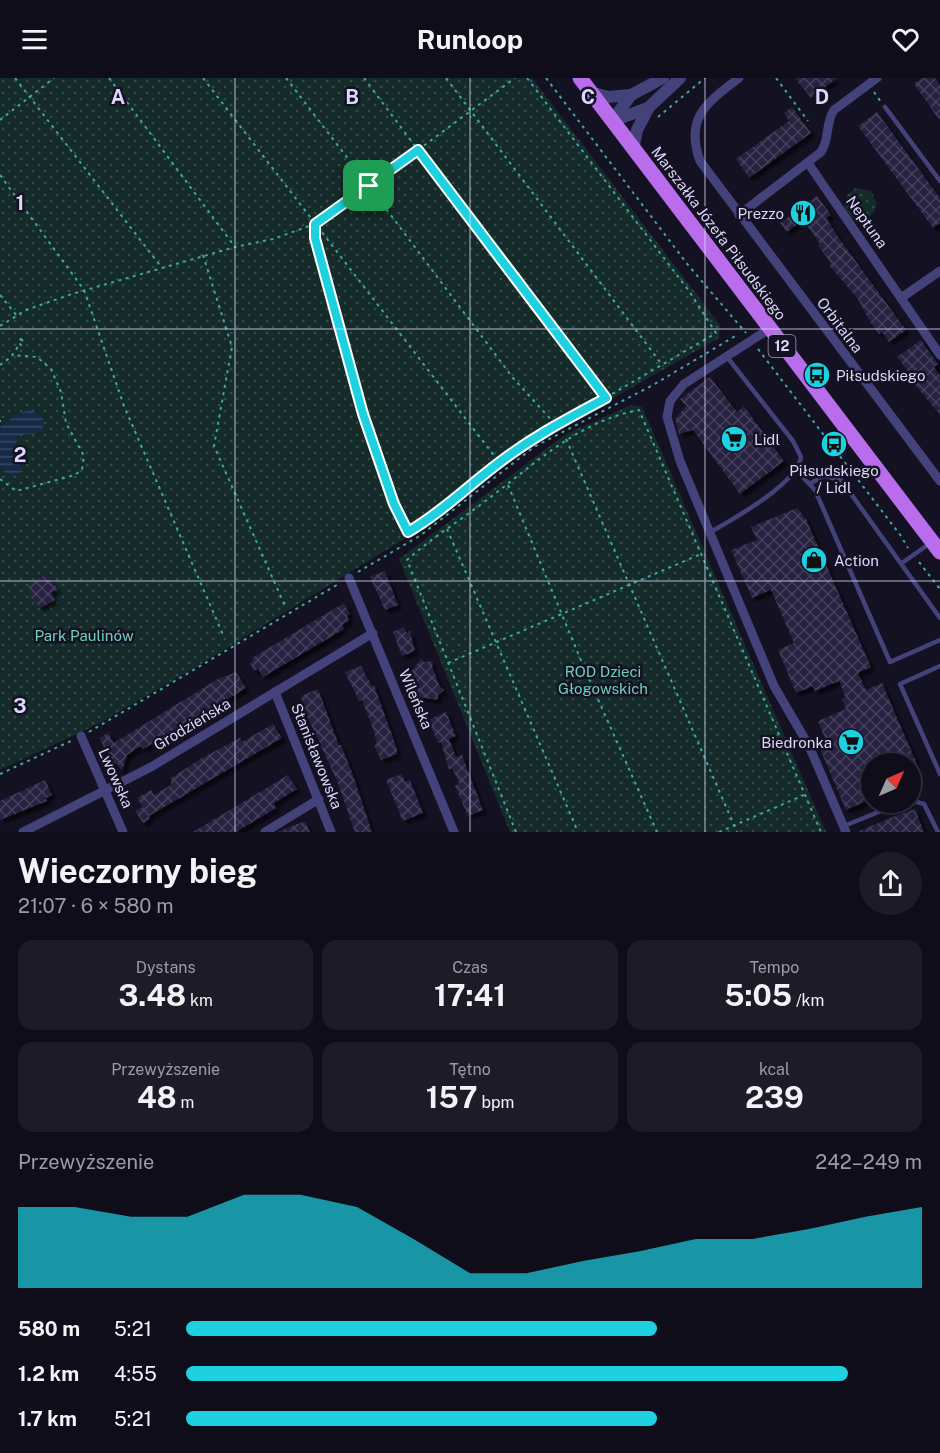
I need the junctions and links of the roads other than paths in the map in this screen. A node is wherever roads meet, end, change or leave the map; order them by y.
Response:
1 (580, 78) edge
2 (663, 78) edge
3 (680, 78) edge
4 (739, 78) edge
5 (877, 78) edge
6 (590, 92) junction
7 (631, 95) junction
8 (885, 107) road end
9 (648, 108) junction
10 (612, 121) junction
11 (633, 150) junction
12 (808, 163) junction
13 (940, 181) edge
14 (739, 216) junction
15 (940, 271) edge
16 (902, 298) junction
17 (769, 329) junction
18 (940, 355) edge
19 (727, 357) junction
20 (940, 463) edge
21 (931, 470) junction
22 (797, 471) junction
23 (940, 481) edge
24 (812, 483) junction
25 (709, 533) junction
26 (936, 547) edge
27 (902, 563) junction
28 (349, 578) road end
29 (940, 618) edge
30 (373, 633) junction
31 (940, 640) edge
32 (940, 666) edge
33 (275, 692) junction
34 (81, 736) road end
35 (940, 756) edge
36 (933, 759) junction
37 (940, 774) edge
38 (105, 792) junction
39 (319, 799) junction
40 (921, 802) edge
41 (879, 813) edge
42 (844, 829) edge
43 (23, 832) edge
44 (123, 832) edge
45 (265, 832) edge
46 (332, 832) edge
47 (454, 832) edge
48 (938, 832) edge

1 - 6 main road, Marszałka Józefa Piłsudskiego / 12
2 - 7 street
3 - 9 street
4 - 14 street, Orbitalna
5 - 12 street
6 - 7 street
6 - 10 main road, Marszałka Józefa Piłsudskiego / 12
7 - 10 street
8 - 13 lane
9 - 10 street
9 - 11 street
10 - 11 main road, Marszałka Józefa Piłsudskiego / 12
11 - 17 main road, Marszałka Józefa Piłsudskiego / 12
12 - 14 street
12 - 16 street, Neptuna
14 - 21 street, Orbitalna
15 - 16 street
16 - 18 street, Neptuna
17 - 19 street
17 - 26 main road, Marszałka Józefa Piłsudskiego / 12
19 - 22 lane
19 - 25 street
20 - 21 street
21 - 23 street, Orbitalna
22 - 24 lane
22 - 25 lane
24 - 27 lane
24 - 31 lane
25 - 42 street
26 - 27 lane
27 - 29 lane
28 - 30 street, Wileńska
30 - 33 street, Grodzieńska
30 - 47 street, Wileńska
32 - 36 lane
33 - 38 street, Grodzieńska
33 - 39 street, Stanisławowska
34 - 38 street, Lwowska
35 - 36 lane
36 - 37 lane
38 - 43 street, Grodzieńska
38 - 44 street, Lwowska
39 - 45 street
39 - 46 street, Stanisławowska
40 - 48 lane
41 - 42 lane

